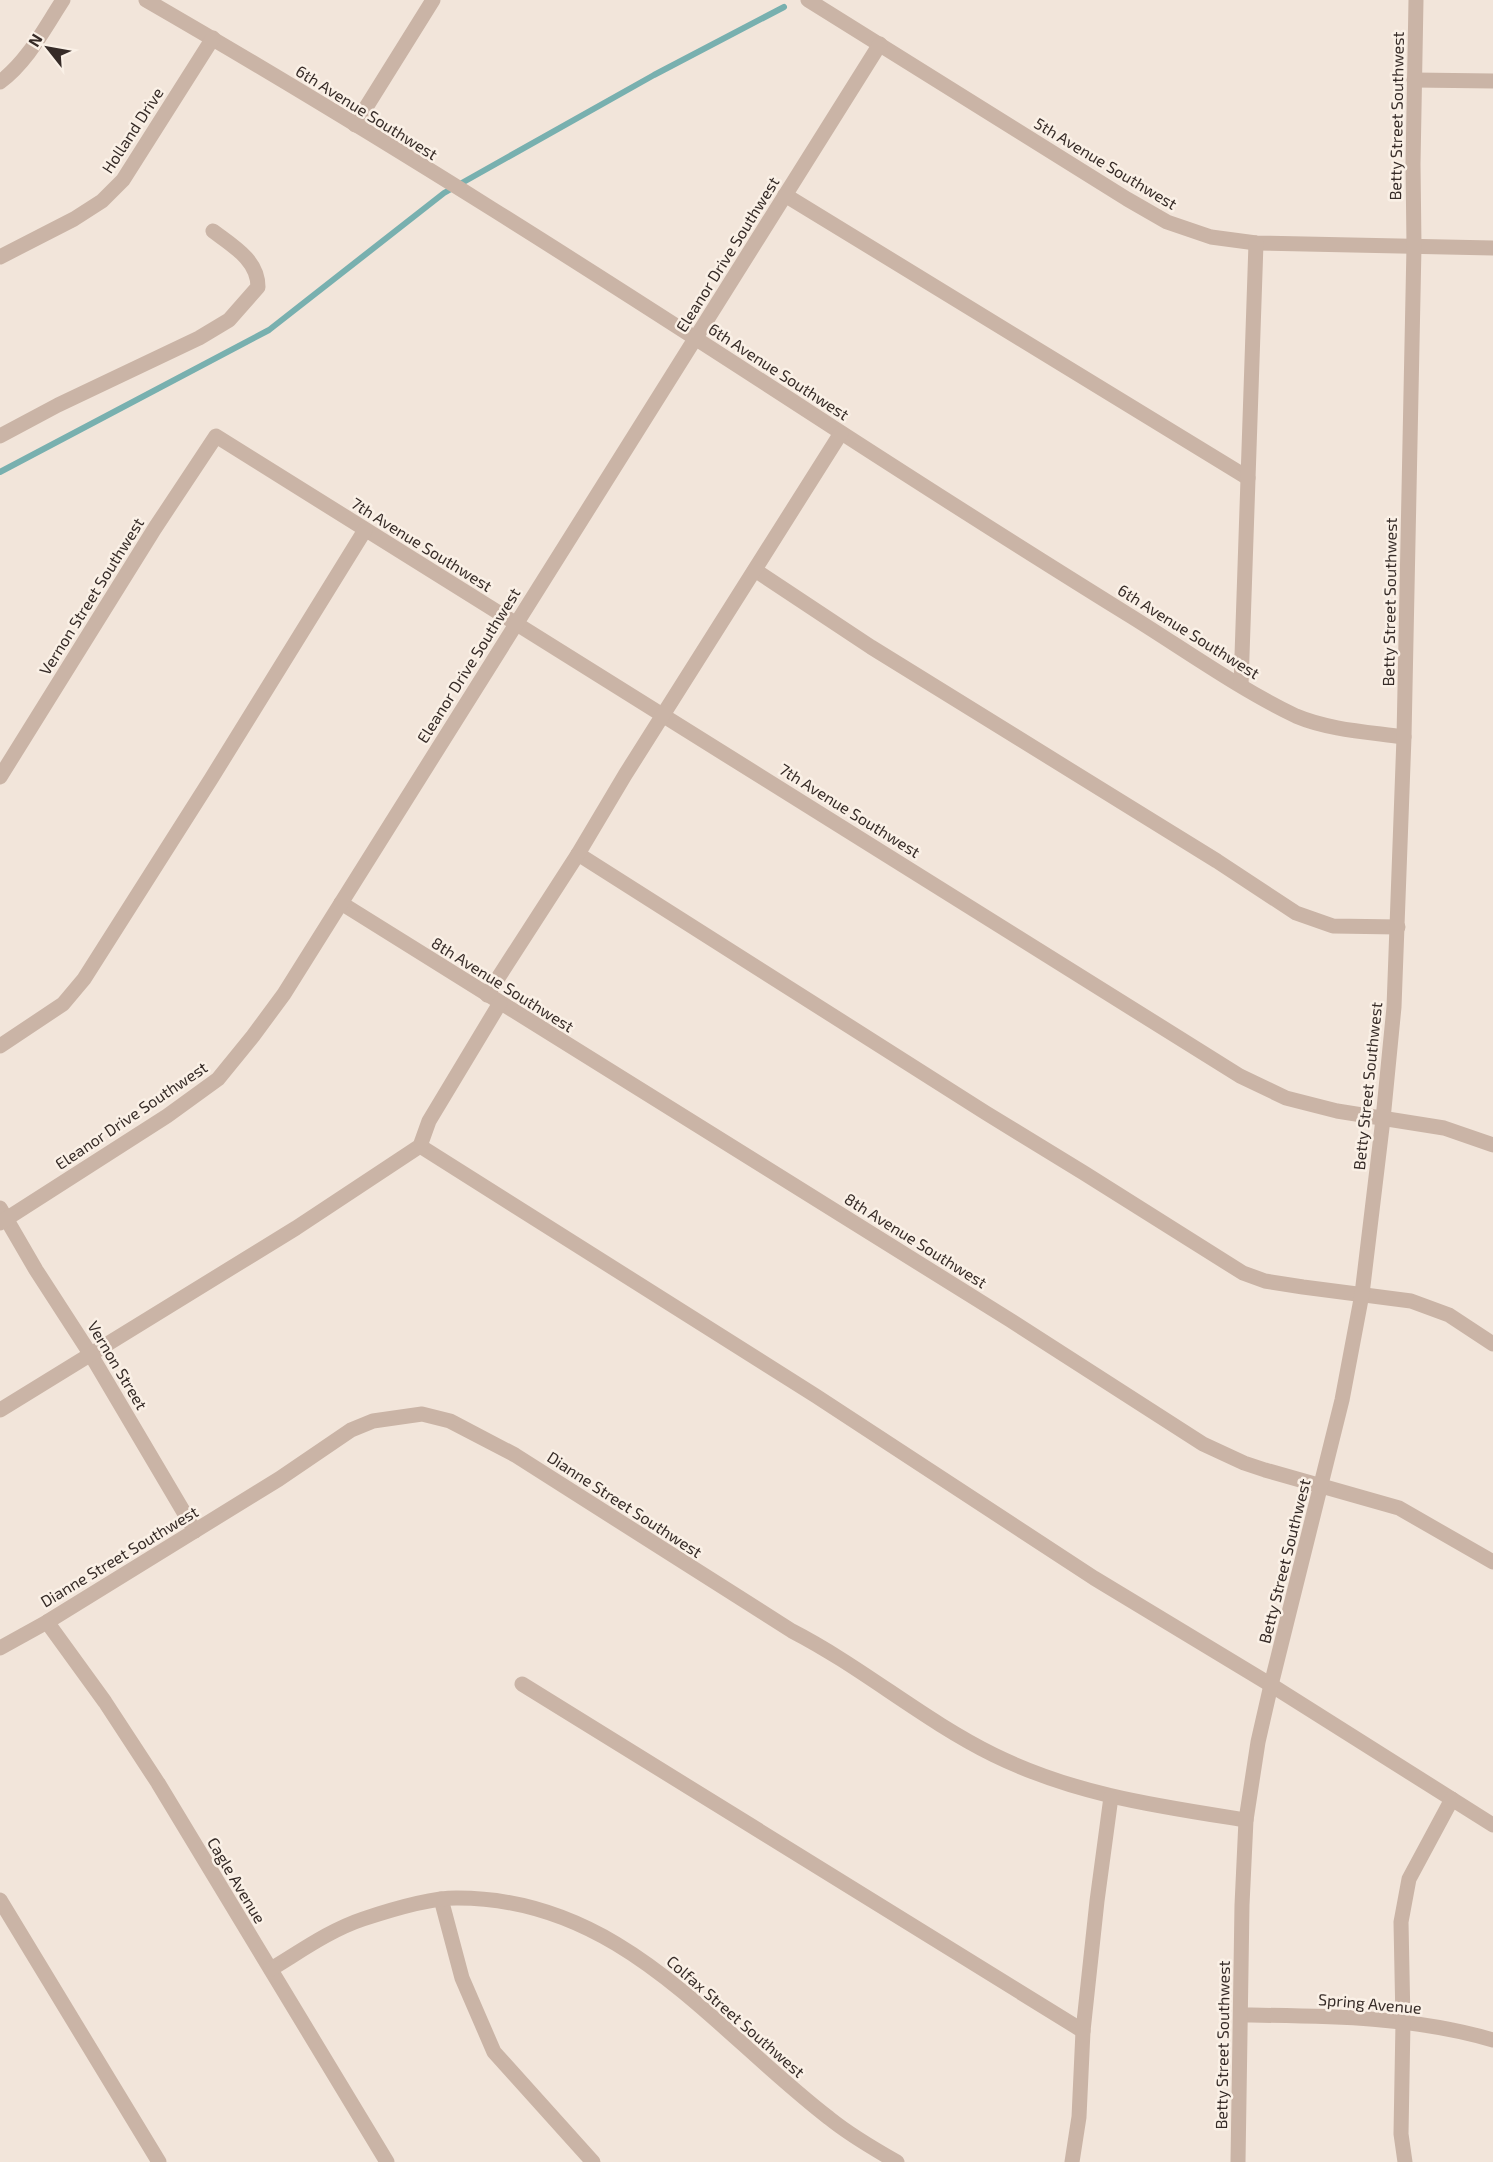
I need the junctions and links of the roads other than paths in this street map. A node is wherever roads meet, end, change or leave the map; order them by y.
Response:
1 (63, 0) edge
2 (147, 0) edge
3 (433, 0) edge
4 (808, 0) edge
5 (1416, 0) edge
6 (213, 38) junction
7 (880, 44) junction
8 (1414, 80) junction
9 (1493, 81) edge
10 (0, 82) edge
11 (355, 125) junction
12 (785, 195) junction
13 (213, 231) dead end
14 (1256, 243) junction
15 (1414, 246) junction
16 (1493, 248) edge
17 (0, 257) edge
18 (695, 337) junction
19 (842, 433) junction
20 (0, 436) edge
21 (216, 436) joint
22 (1248, 478) junction
23 (365, 530) junction
24 (755, 570) junction
25 (516, 622) junction
26 (1241, 685) junction
27 (663, 717) junction
28 (1404, 737) junction
29 (0, 777) edge
30 (578, 854) junction
31 (341, 903) junction
32 (1398, 927) junction
33 (493, 999) junction
34 (0, 1046) edge
35 (1383, 1119) junction
36 (1493, 1145) edge
37 (420, 1146) junction
38 (2, 1217) edge
39 (1362, 1294) junction
40 (1493, 1344) edge
41 (91, 1355) junction
42 (0, 1410) edge
43 (1321, 1485) junction
44 (195, 1531) junction
45 (1493, 1562) edge
46 (47, 1622) junction
47 (0, 1648) edge
48 (522, 1684) dead end
49 (1271, 1685) junction
50 (1111, 1797) junction
51 (1452, 1799) junction
52 (1246, 1820) junction
53 (1493, 1825) edge
54 (441, 1899) junction
55 (0, 1900) edge
56 (272, 1969) junction
57 (1242, 2015) junction
58 (1403, 2022) junction
59 (1083, 2031) junction
60 (1493, 2040) edge
61 (159, 2162) edge
62 (387, 2162) edge
63 (593, 2162) edge
64 (897, 2162) edge
65 (1072, 2162) edge
66 (1238, 2162) edge
67 (1405, 2162) edge

1 - 10 street
2 - 6 street, 6th Avenue Southwest
3 - 11 street
4 - 7 street, 5th Avenue Southwest
5 - 8 street, Betty Street Southwest
6 - 11 street, 6th Avenue Southwest
6 - 17 street, Holland Drive
7 - 12 street, Eleanor Drive Southwest
7 - 14 street, 5th Avenue Southwest
8 - 9 street
8 - 15 street, Betty Street Southwest
11 - 18 street, 6th Avenue Southwest
12 - 18 street, Eleanor Drive Southwest
12 - 22 street
13 - 20 street
14 - 15 street, 5th Avenue Southwest
14 - 22 street
15 - 16 street, 5th Avenue Southwest
15 - 28 street, Betty Street Southwest
18 - 19 street, 6th Avenue Southwest
18 - 25 street, Eleanor Drive Southwest
19 - 24 street
19 - 26 street, 6th Avenue Southwest
21 - 23 street, 7th Avenue Southwest
21 - 29 street, Vernon Street Southwest
22 - 26 street
23 - 25 street, 7th Avenue Southwest
23 - 34 street
24 - 27 street
24 - 32 street
25 - 27 street, 7th Avenue Southwest
25 - 31 street, Eleanor Drive Southwest
26 - 28 street, 6th Avenue Southwest
27 - 30 street
27 - 35 street, 7th Avenue Southwest
28 - 32 street, Betty Street Southwest
30 - 33 street
30 - 39 street
31 - 33 street, 8th Avenue Southwest
31 - 38 street, Eleanor Drive Southwest
32 - 35 street, Betty Street Southwest
33 - 37 street
33 - 43 street, 8th Avenue Southwest
35 - 36 street, 7th Avenue Southwest
35 - 39 street, Betty Street Southwest
37 - 41 street
37 - 49 street
38 - 41 street, Vernon Street
39 - 40 street
39 - 43 street, Betty Street Southwest
41 - 42 street
41 - 44 street, Vernon Street
43 - 45 street, 8th Avenue Southwest
43 - 49 street, Betty Street Southwest
44 - 46 street, Dianne Street Southwest
44 - 50 street, Dianne Street Southwest
46 - 47 street, Dianne Street Southwest
46 - 56 street, Cagle Avenue
48 - 59 street
49 - 51 street
49 - 52 street, Betty Street Southwest
50 - 52 street, Dianne Street Southwest
50 - 59 street
51 - 53 street
51 - 58 street
52 - 57 street, Betty Street Southwest
54 - 56 street, Colfax Street Southwest
54 - 63 street
54 - 64 street, Colfax Street Southwest
55 - 61 street
56 - 62 street, Cagle Avenue
57 - 58 street, Spring Avenue
57 - 66 street, Betty Street Southwest
58 - 60 street, Spring Avenue
58 - 67 street
59 - 65 street

